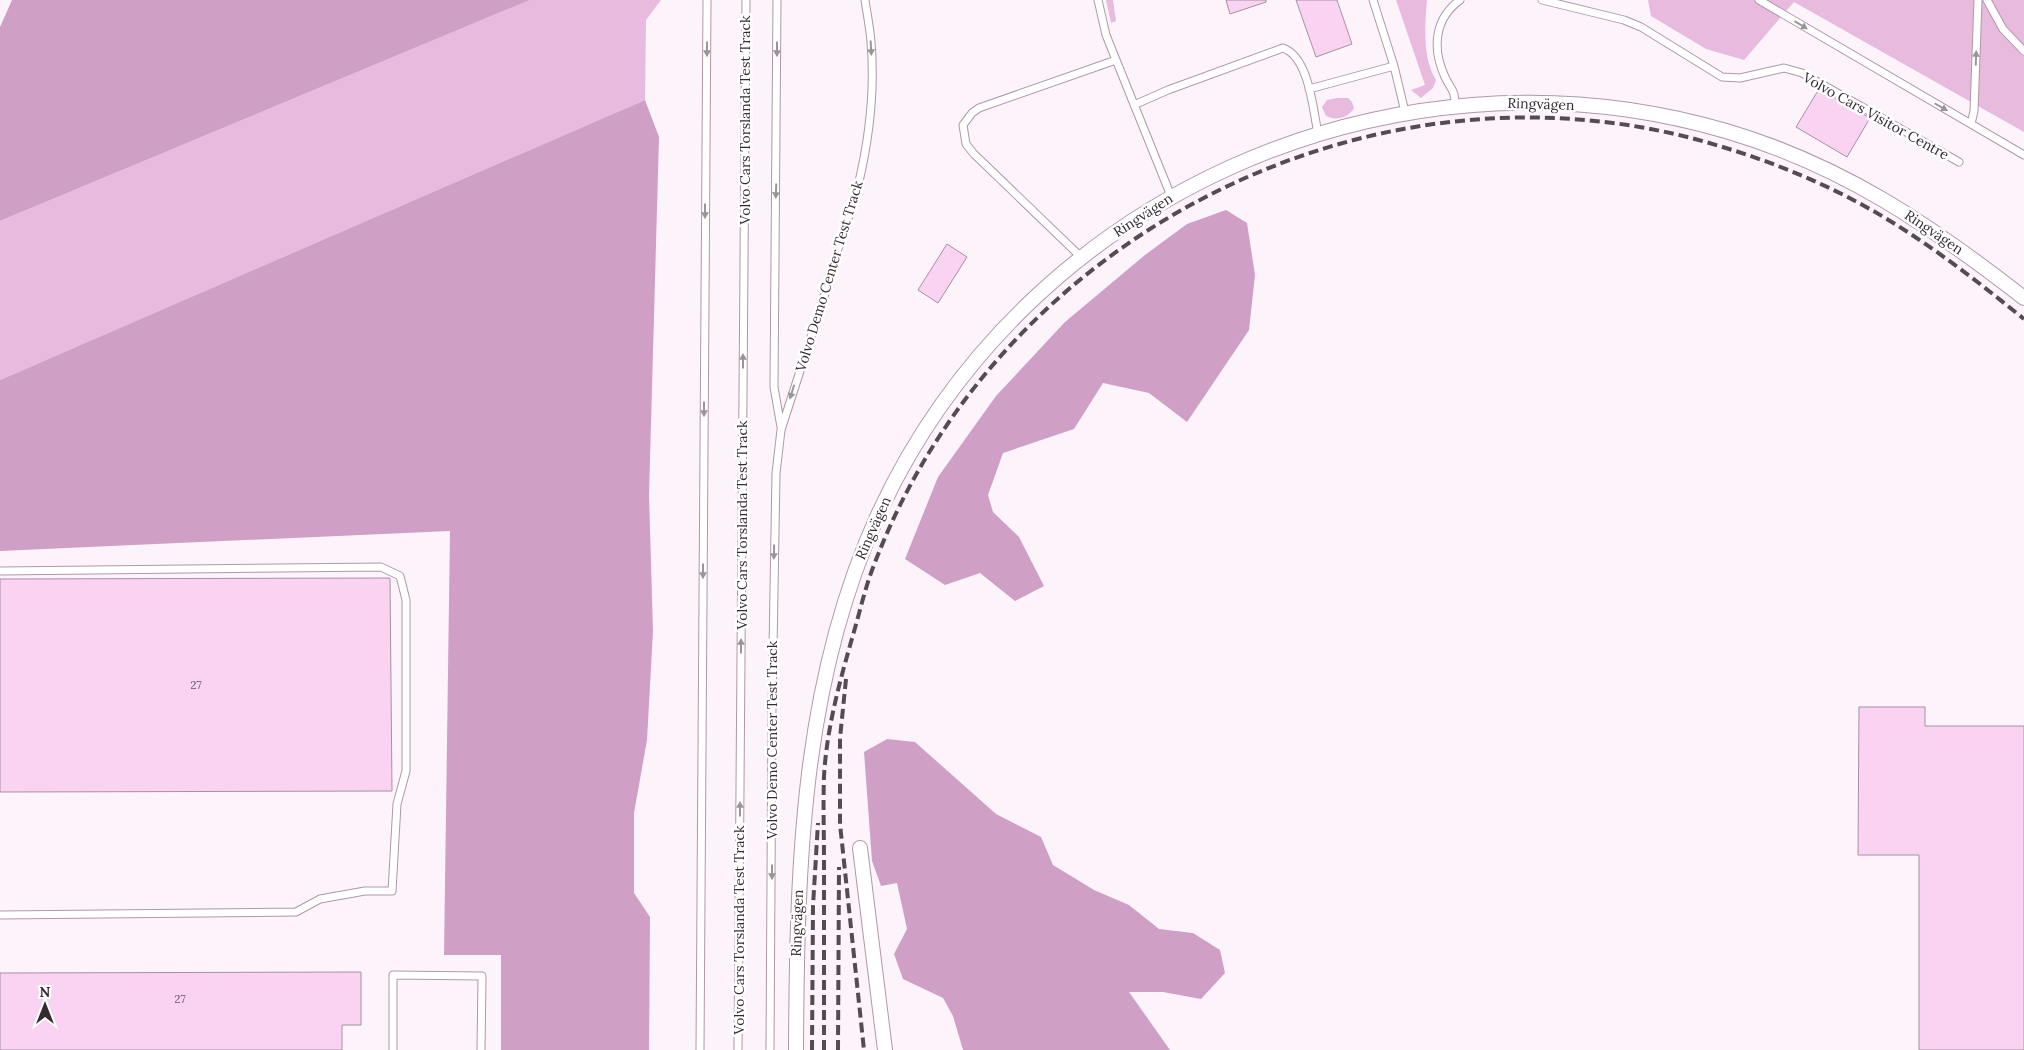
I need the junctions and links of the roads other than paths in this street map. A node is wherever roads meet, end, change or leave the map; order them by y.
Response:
1 (707, 0) edge
2 (746, 0) edge
3 (777, 0) edge
4 (865, 0) edge
5 (1098, 0) edge
6 (1373, 0) edge
7 (1460, 0) edge
8 (1542, 0) edge
9 (1759, 0) edge
10 (1978, 0) edge
11 (1987, 0) edge
12 (1452, 3) edge
13 (2024, 51) edge
14 (1116, 60) junction
15 (1394, 66) junction
16 (1309, 88) junction
17 (1134, 105) junction
18 (1456, 105) junction
19 (1405, 112) junction
20 (1971, 124) junction
21 (1318, 134) junction
22 (2024, 155) edge
23 (1959, 162) dead end
24 (1171, 196) junction
25 (1082, 257) junction
26 (2024, 298) edge
27 (781, 430) junction
28 (0, 571) edge
29 (860, 848) dead end
30 (0, 915) edge
31 (393, 1050) edge
32 (481, 1050) edge
33 (700, 1050) edge
34 (738, 1050) edge
35 (770, 1050) edge
36 (796, 1050) edge
37 (885, 1050) edge

1 -> 33 lane
34 -> 2 lane, Volvo Cars Torslanda Test Track
3 -> 27 lane, Volvo Demo Center Test Track
4 -> 27 lane, Volvo Demo Center Test Track
5 - 14 lane
6 - 15 lane
7 - 12 lane
8 - 23 lane, Volvo Cars Visitor Centre
9 -> 20 lane
20 -> 10 lane
11 - 13 lane
12 - 18 lane
14 - 17 lane
14 - 25 lane
15 - 16 lane
15 - 19 lane
16 - 17 lane
16 - 21 lane
17 - 24 lane
18 - 19 street, Ringvägen
18 - 26 street, Ringvägen
19 - 21 street, Ringvägen
20 - 22 lane
21 - 24 street, Ringvägen
24 - 25 street, Ringvägen
25 - 36 street, Ringvägen
27 -> 35 lane, Volvo Demo Center Test Track
28 - 30 lane
29 - 37 street
31 - 32 lane

